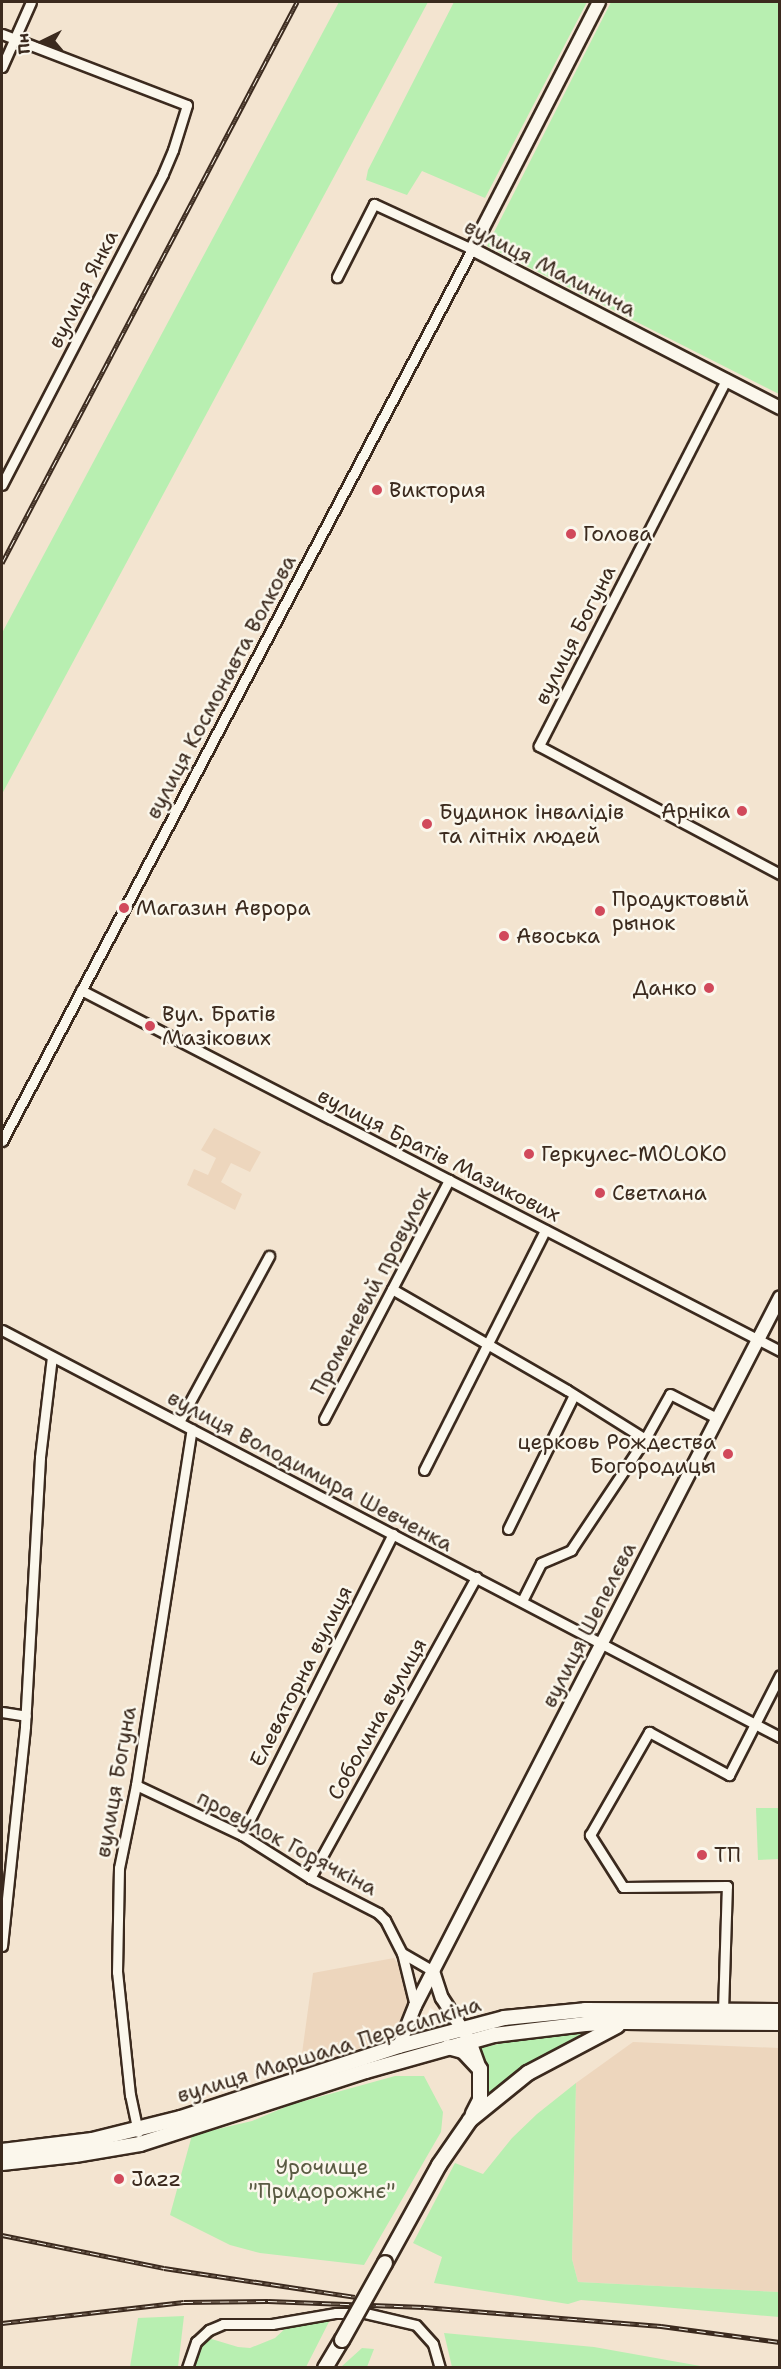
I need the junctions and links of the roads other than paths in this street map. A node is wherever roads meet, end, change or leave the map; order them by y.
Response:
1 (31, 2) edge
2 (600, 2) edge
3 (2, 34) edge
4 (15, 39) junction
5 (2, 67) edge
6 (472, 249) junction
7 (337, 277) dead end
8 (726, 380) junction
9 (780, 408) edge
10 (2, 485) edge
11 (780, 874) edge
12 (81, 990) junction
13 (2, 1141) edge
14 (449, 1180) junction
15 (545, 1230) junction
16 (269, 1256) dead end
17 (392, 1289) junction
18 (780, 1297) edge
19 (2, 1330) edge
20 (757, 1339) junction
21 (487, 1343) junction
22 (780, 1352) edge
23 (52, 1356) junction
24 (574, 1395) junction
25 (717, 1418) junction
26 (324, 1419) dead end
27 (179, 1422) junction
28 (192, 1429) junction
29 (645, 1439) junction
30 (424, 1470) dead end
31 (508, 1529) dead end
32 (393, 1534) junction
33 (476, 1577) junction
34 (522, 1601) junction
35 (602, 1643) junction
36 (780, 1676) edge
37 (2, 1712) edge
38 (26, 1716) junction
39 (755, 1725) junction
40 (780, 1737) edge
41 (136, 1785) junction
42 (242, 1835) junction
43 (310, 1878) junction
44 (2, 1946) edge
45 (402, 1953) junction
46 (433, 1971) junction
47 (415, 2006) junction
48 (723, 2011) junction
49 (780, 2011) edge
50 (624, 2022) junction
51 (780, 2023) edge
52 (461, 2027) junction
53 (470, 2041) junction
54 (399, 2046) junction
55 (448, 2048) junction
56 (480, 2069) junction
57 (470, 2120) junction
58 (139, 2137) junction
59 (2, 2151) edge
60 (2, 2163) edge
61 (187, 2367) edge
62 (326, 2367) edge
63 (441, 2367) edge

1 - 4 street
2 - 6 street
3 - 4 street
4 - 5 street
4 - 10 street, вулиця Янка
6 - 7 street, вулиця Малинича
6 - 8 street, вулиця Малинича
6 - 12 street, вулиця Космонавта Волкова
8 - 9 street, вулиця Малинича
8 - 11 street, вулиця Богуна
12 - 13 street, вулиця Космонавта Волкова
12 - 14 street, вулиця Братів Мазикових
14 - 15 street, вулиця Братів Мазикових
14 - 17 street, Променевий провулок
15 - 20 street, вулиця Братів Мазикових
15 - 21 street
16 - 27 street
17 - 21 street
17 - 26 street, Променевий провулок
18 - 20 street, вулиця Шепелєва
19 - 23 street, вулиця Володимира Шевченка
20 - 22 street, вулиця Братів Мазикових
20 - 25 street, вулиця Шепелєва
21 - 24 street
21 - 30 street
23 - 27 street, вулиця Володимира Шевченка
23 - 38 street
24 - 29 street
24 - 31 street
25 - 29 street
25 - 35 street, вулиця Шепелєва
27 - 28 street, вулиця Володимира Шевченка
28 - 32 street, вулиця Володимира Шевченка
28 - 41 street, вулиця Богуна
29 - 34 street
32 - 33 street, вулиця Володимира Шевченка
32 - 42 street, Елеваторна вулиця
33 - 34 street, вулиця Володимира Шевченка
33 - 43 street, Соболина вулиця
34 - 35 street, вулиця Володимира Шевченка
35 - 39 street, вулиця Володимира Шевченка
35 - 46 street, вулиця Шепелєва
36 - 39 street
37 - 38 street
38 - 44 street
39 - 40 street, вулиця Володимира Шевченка
39 - 48 street
41 - 42 street, провулок Горячкіна
41 - 58 street, вулиця Богуна
42 - 43 street, провулок Горячкіна
43 - 45 street, провулок Горячкіна
45 - 46 street
45 - 47 street, провулок Горячкіна
46 - 47 street, вулиця Шепелєва
46 - 52 street
47 - 54 street, вулиця Шепелєва
48 - 49 main road, вулиця Маршала Пересипкіна
48 - 52 main road, вулиця Маршала Пересипкіна
50 - 51 main road, вулиця Маршала Пересипкіна
50 - 53 main road, вулиця Маршала Пересипкіна
50 - 57 main road
52 - 53 street
52 - 54 main road, вулиця Маршала Пересипкіна
53 - 55 main road, вулиця Маршала Пересипкіна
53 - 56 street
54 - 58 main road, вулиця Маршала Пересипкіна
55 - 56 main road
55 - 58 main road, вулиця Маршала Пересипкіна
56 - 57 main road
57 - 62 main road, bridge
58 - 59 main road, вулиця Маршала Пересипкіна
58 - 60 main road, вулиця Маршала Пересипкіна
61 - 63 street

